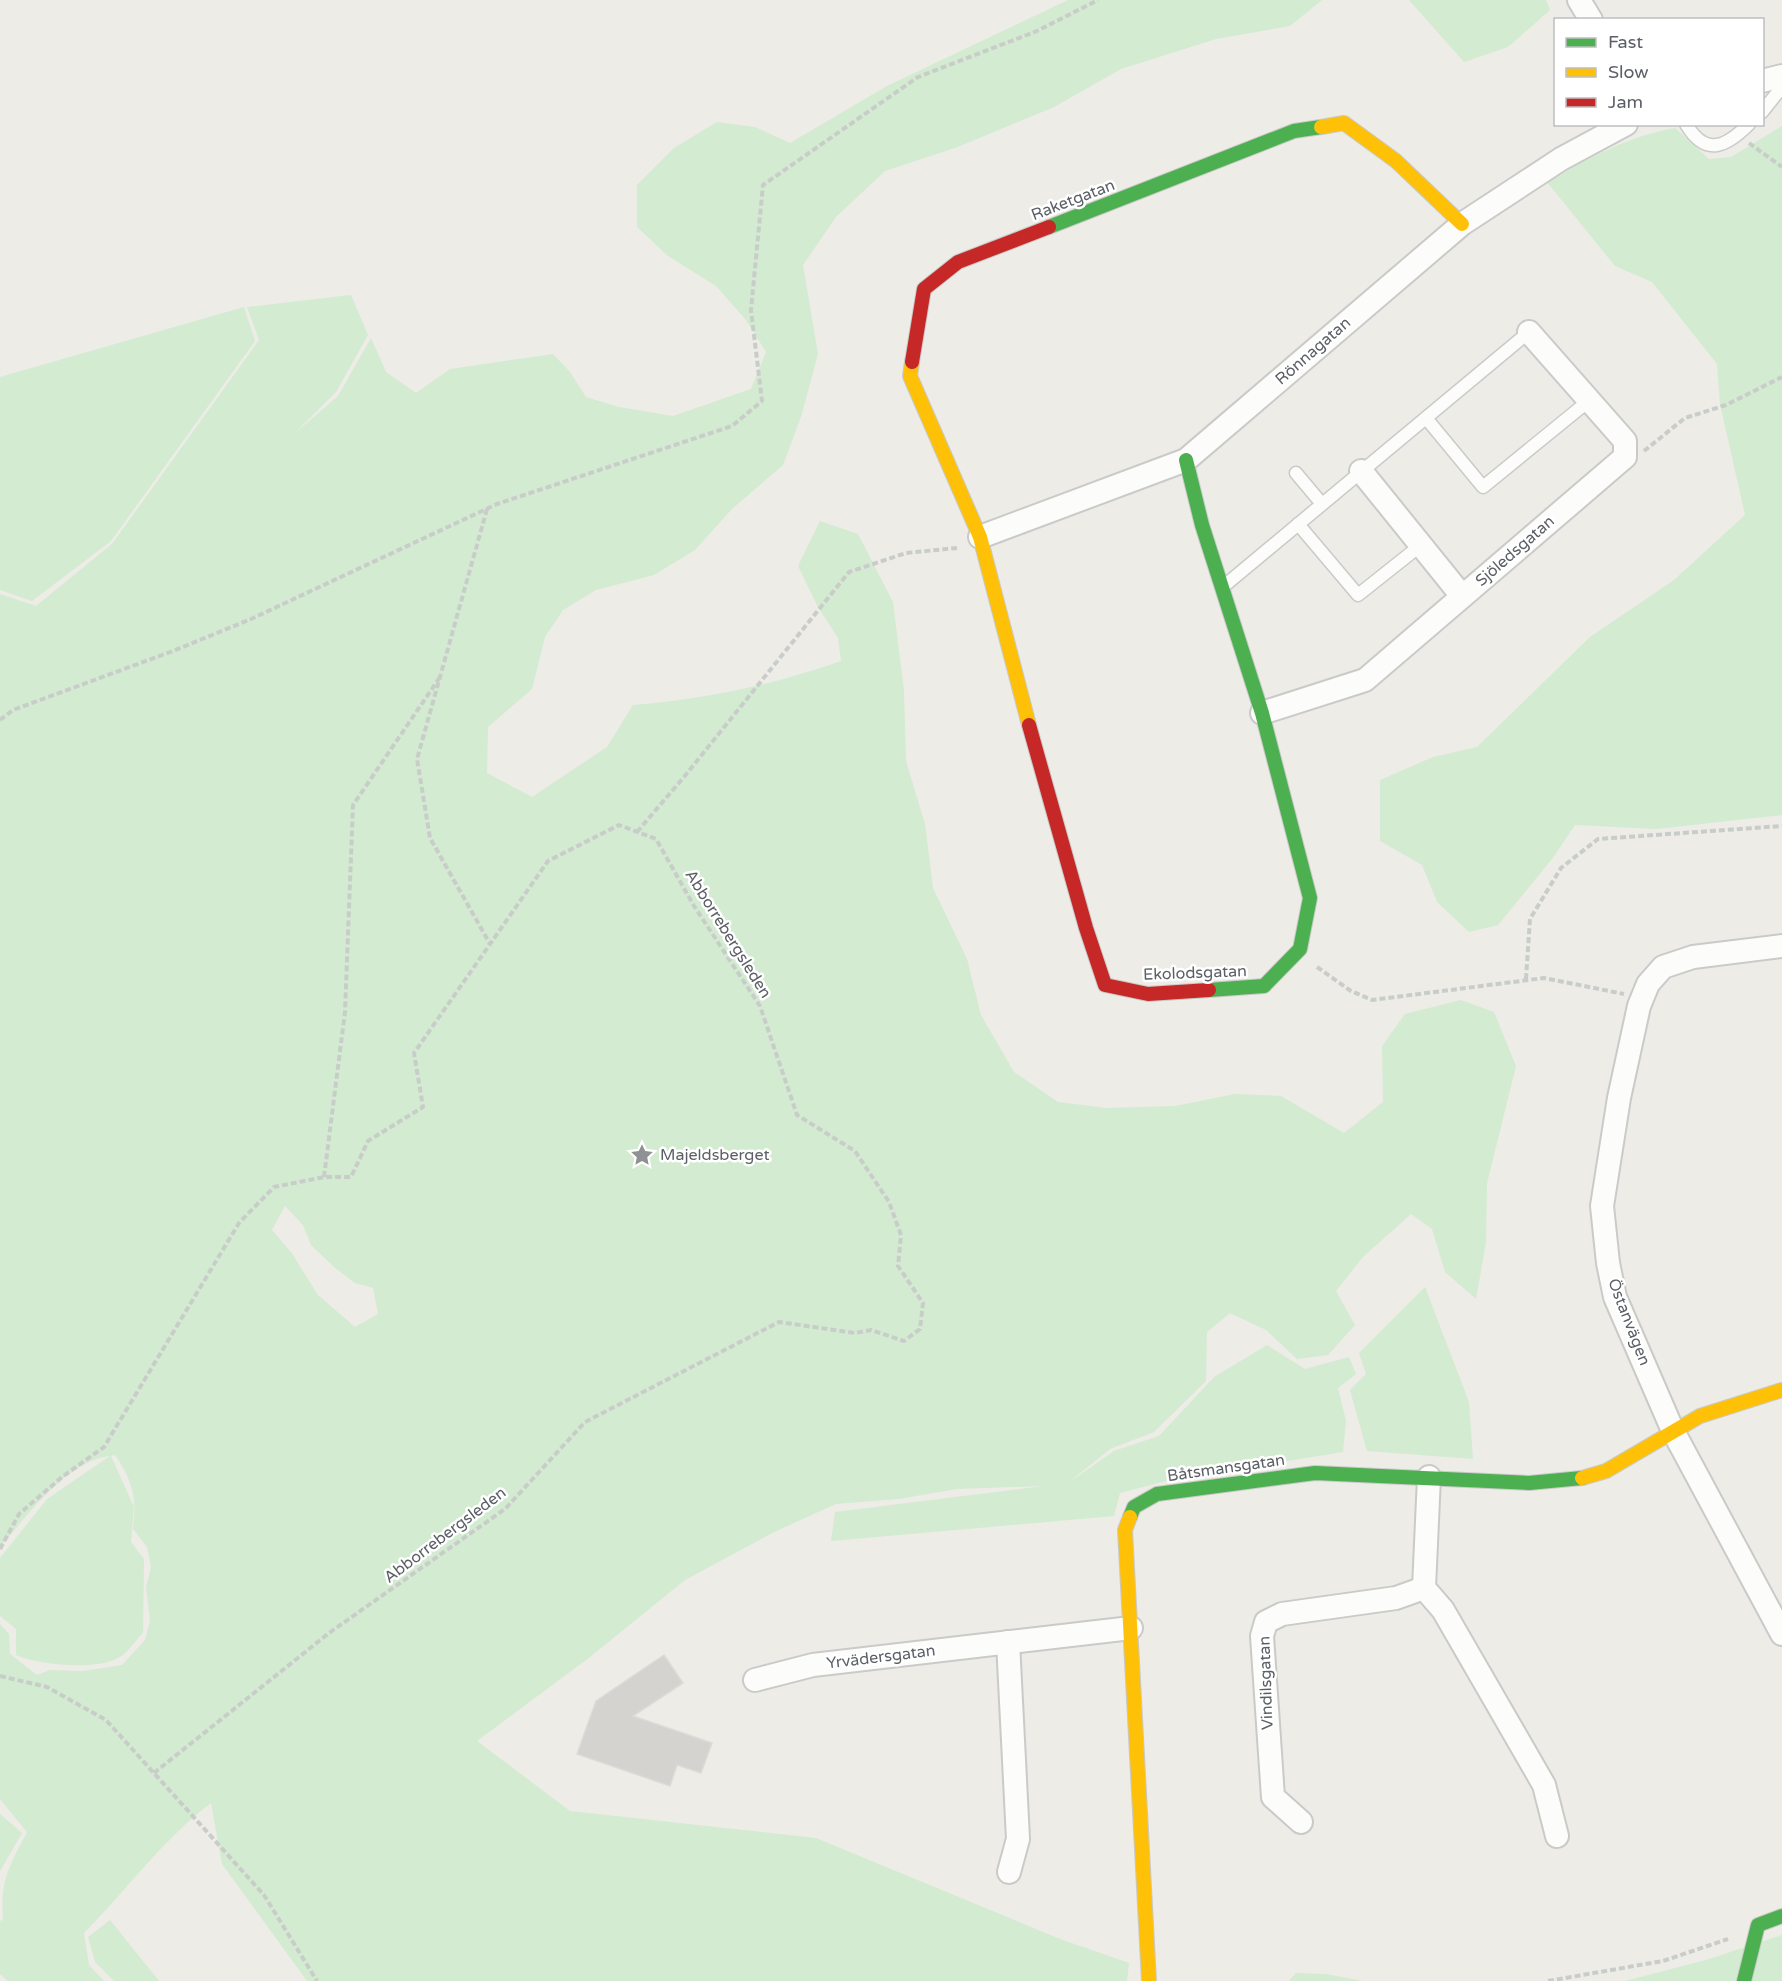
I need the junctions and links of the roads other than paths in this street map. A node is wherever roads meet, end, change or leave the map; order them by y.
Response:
1 (1578, 0) edge
2 (1590, 18) edge
3 (1782, 76) edge
4 (1764, 80) edge
5 (1782, 87) edge
6 (1764, 110) edge
7 (1622, 126) edge
8 (1688, 126) edge
9 (1747, 126) edge
10 (1462, 224) junction
11 (1529, 332) joint
12 (1591, 399) junction
13 (1426, 418) junction
14 (1186, 460) junction
15 (1361, 471) junction
16 (1296, 473) dead end
17 (1322, 504) junction
18 (1298, 524) junction
19 (981, 542) junction
20 (1421, 545) junction
21 (1222, 588) junction
22 (1462, 596) junction
23 (1262, 714) junction
24 (1782, 946) edge
25 (1782, 1390) edge
26 (1673, 1431) junction
27 (1429, 1477) junction
28 (1424, 1588) junction
29 (1131, 1628) junction
30 (1782, 1634) edge
31 (1008, 1642) junction
32 (755, 1680) dead end
33 (1301, 1822) dead end
34 (1557, 1836) dead end
35 (1009, 1872) dead end
36 (1782, 1916) edge
37 (1149, 1981) edge
38 (1744, 1981) edge

1 - 2 street
3 - 4 street
5 - 6 lane
7 - 10 street, Rönnagatan
8 - 9 lane
10 - 14 street, Rönnagatan
10 - 19 street, Raketgatan
11 - 12 street
11 - 13 lane
12 - 13 lane
12 - 22 street, Sjöledsgatan
13 - 15 lane
14 - 19 street, Rönnagatan
14 - 21 street, Ekolodsgatan
15 - 17 lane
15 - 20 street
16 - 17 lane
17 - 18 lane
18 - 20 lane
18 - 21 lane
19 - 23 street, Ekolodsgatan
20 - 22 street
21 - 23 street, Ekolodsgatan
22 - 23 street, Sjöledsgatan
24 - 26 street, Östanvägen
25 - 26 street, Båtsmansgatan
26 - 27 street, Båtsmansgatan
26 - 30 street, Östanvägen
27 - 28 street
27 - 29 street, Båtsmansgatan
28 - 33 street, Vindilsgatan
28 - 34 street
29 - 31 street, Yrvädersgatan
29 - 37 street, Båtsmansgatan
31 - 32 street, Yrvädersgatan
31 - 35 street
36 - 38 street

